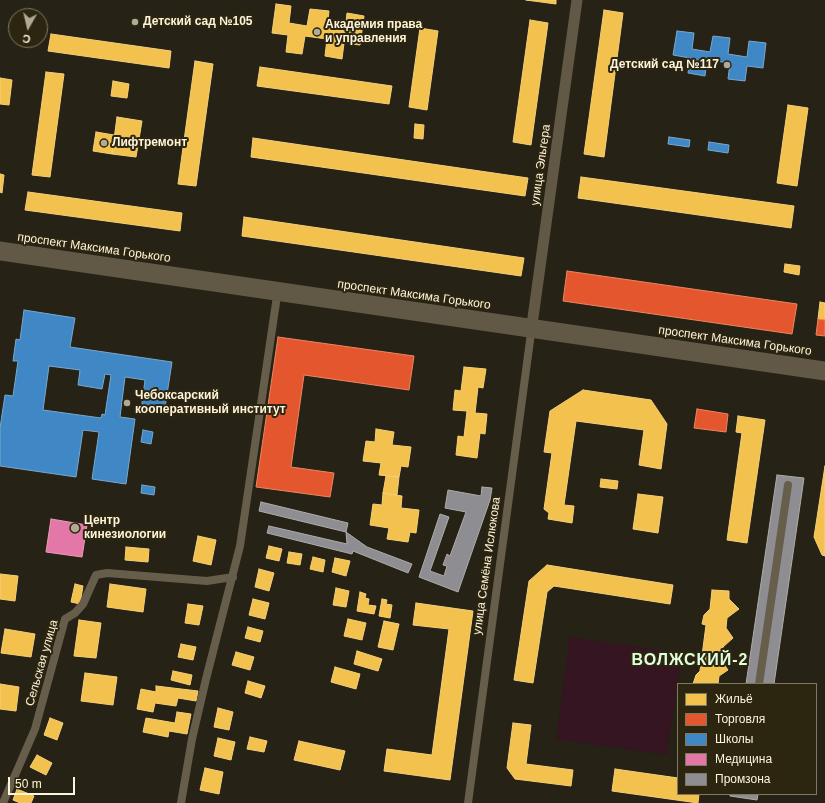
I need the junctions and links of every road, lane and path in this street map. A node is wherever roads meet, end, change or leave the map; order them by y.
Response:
1 (577, 0) edge
2 (0, 247) edge
3 (0, 255) edge
4 (224, 284) junction
5 (277, 292) junction
6 (531, 329) junction
7 (800, 367) junction
8 (825, 367) edge
9 (825, 375) edge
10 (788, 485) dead end
11 (233, 578) junction
12 (759, 683) edge
13 (4, 803) edge
14 (181, 803) edge
15 (468, 803) edge

1 - 6 main road, улица Эльгера
2 - 4 main road, проспект Максима Горького
3 - 4 main road, проспект Максима Горького
4 - 5 main road, проспект Максима Горького
5 - 6 main road, проспект Максима Горького
5 - 11 street
6 - 7 main road, проспект Максима Горького
6 - 15 street, улица Семёна Ислюкова
7 - 8 main road, проспект Максима Горького
7 - 9 main road, проспект Максима Горького
10 - 12 street
11 - 13 street, Сельская улица
11 - 14 street

